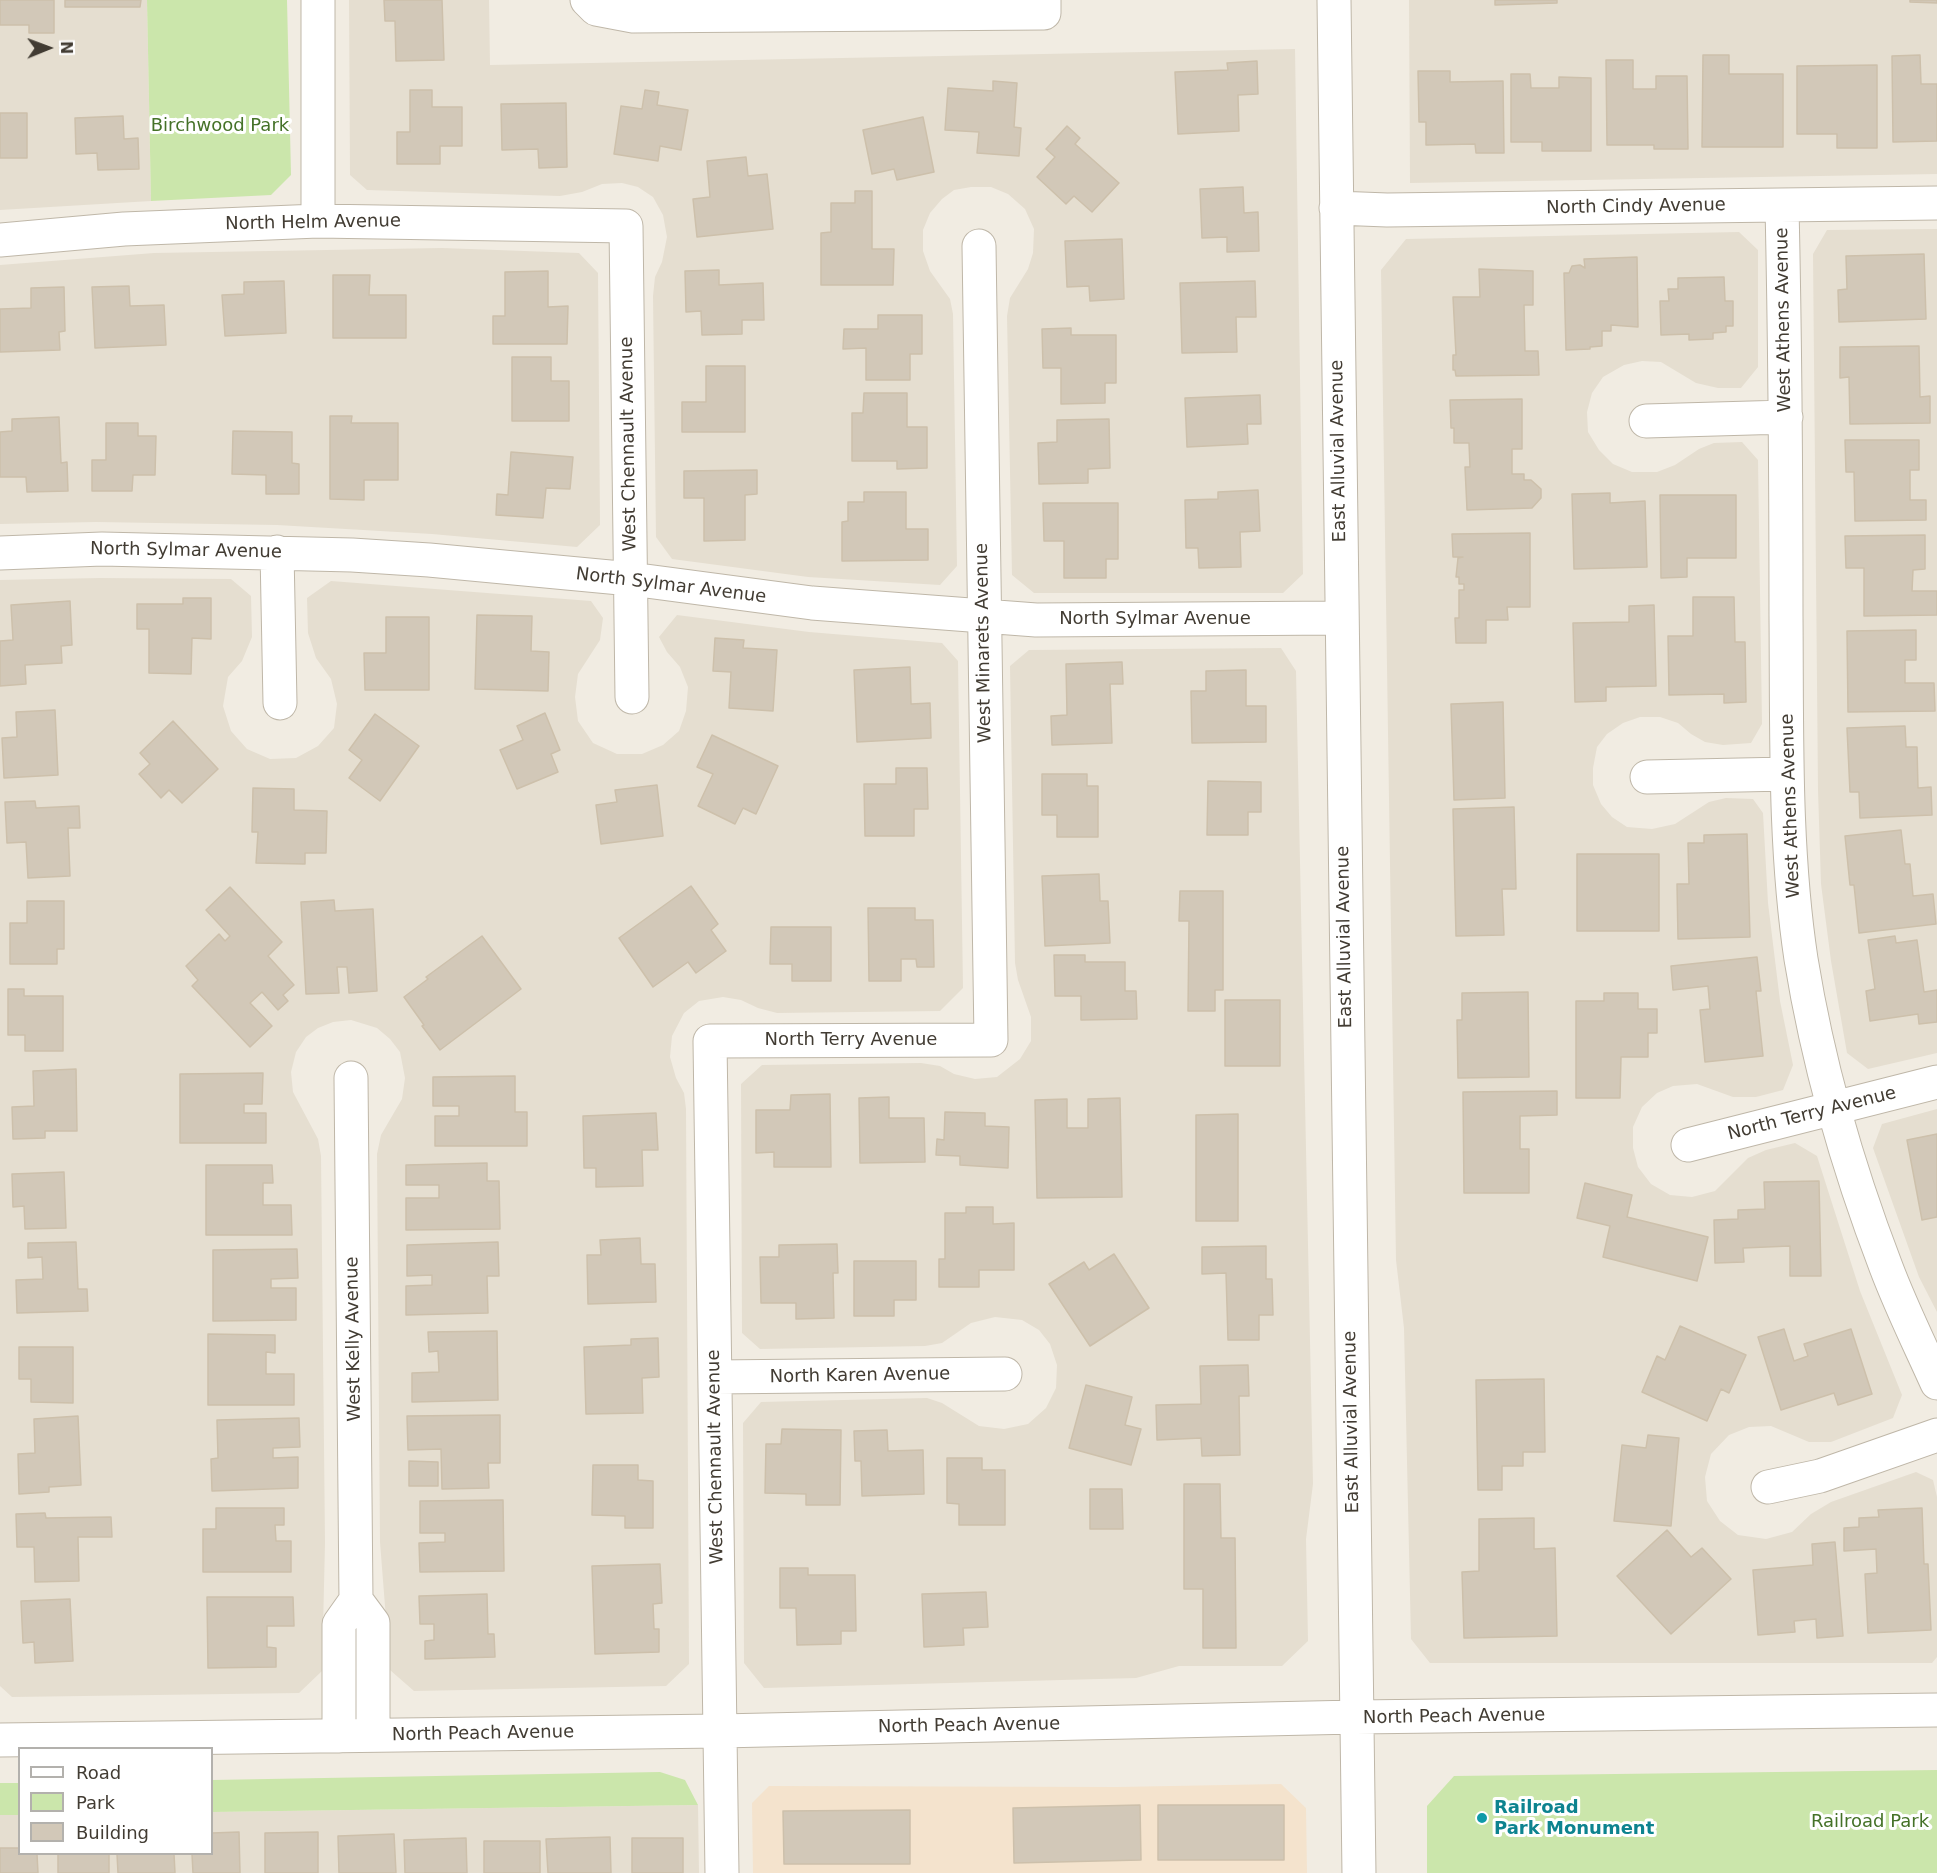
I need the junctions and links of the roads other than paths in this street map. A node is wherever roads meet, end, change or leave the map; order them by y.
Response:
1 (318, 0) edge
2 (587, 0) edge
3 (1044, 0) edge
4 (1334, 0) edge
5 (1937, 203) edge
6 (1782, 206) junction
7 (1336, 208) junction
8 (318, 221) junction
9 (626, 226) joint
10 (0, 240) edge
11 (979, 246) dead end
12 (1786, 417) junction
13 (1646, 421) dead end
14 (278, 552) junction
15 (0, 553) edge
16 (631, 579) junction
17 (984, 616) junction
18 (1341, 618) junction
19 (632, 697) dead end
20 (280, 703) dead end
21 (1787, 774) junction
22 (1647, 777) dead end
23 (710, 1041) joint
24 (991, 1041) joint
25 (351, 1078) dead end
26 (1937, 1082) edge
27 (1834, 1109) junction
28 (1688, 1145) dead end
29 (1005, 1374) dead end
30 (715, 1377) junction
31 (1937, 1383) edge
32 (1937, 1435) edge
33 (1768, 1487) dead end
34 (356, 1600) junction
35 (1937, 1710) edge
36 (1356, 1718) junction
37 (720, 1731) junction
38 (373, 1735) junction
39 (339, 1736) junction
40 (0, 1740) edge
41 (722, 1873) edge
42 (1359, 1873) edge

1 - 8 street
2 - 3 street
4 - 7 street, East Alluvial Avenue
5 - 6 street, North Cindy Avenue
6 - 7 street, North Cindy Avenue
6 - 12 street, West Athens Avenue
7 - 18 street, East Alluvial Avenue
8 - 9 street, North Helm Avenue
8 - 10 street, North Helm Avenue
9 - 16 street, West Chennault Avenue
11 - 17 street, West Minarets Avenue
12 - 13 street
12 - 21 street, West Athens Avenue
14 - 15 street, North Sylmar Avenue
14 - 16 street, North Sylmar Avenue
14 - 20 street
16 - 17 street, North Sylmar Avenue
16 - 19 street, West Chennault Avenue
17 - 18 street, North Sylmar Avenue
17 - 24 street, West Minarets Avenue
18 - 36 street, East Alluvial Avenue
21 - 22 street
21 - 27 street, West Athens Avenue
23 - 24 street, North Terry Avenue
23 - 30 street, West Chennault Avenue
25 - 34 street, West Kelly Avenue
26 - 27 street, North Terry Avenue
27 - 28 street, North Terry Avenue
27 - 31 street, West Athens Avenue
29 - 30 street, North Karen Avenue
30 - 37 street, West Chennault Avenue
32 - 33 street
34 - 38 street
34 - 39 street
35 - 36 street, North Peach Avenue
36 - 37 street, North Peach Avenue
36 - 42 street, East Alluvial Avenue
37 - 38 street, North Peach Avenue
37 - 41 street, West Chennault Avenue
38 - 39 street, North Peach Avenue
39 - 40 street, North Peach Avenue

